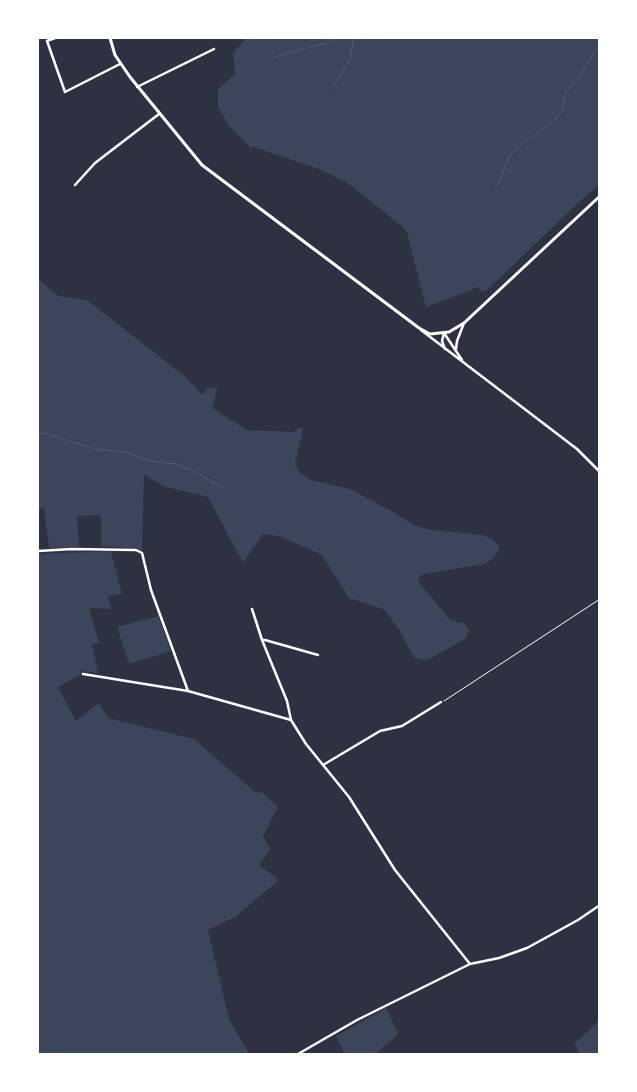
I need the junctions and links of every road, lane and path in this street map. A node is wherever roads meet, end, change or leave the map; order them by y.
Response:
1 (54, 38) edge
2 (110, 38) edge
3 (214, 49) dead end
4 (120, 64) junction
5 (137, 86) junction
6 (160, 114) junction
7 (75, 185) dead end
8 (600, 196) edge
9 (464, 323) junction
10 (419, 328) junction
11 (444, 333) junction
12 (445, 349) junction
13 (456, 350) junction
14 (464, 363) junction
15 (600, 472) edge
16 (38, 551) edge
17 (600, 599) edge
18 (252, 609) dead end
19 (262, 640) junction
20 (318, 655) dead end
21 (83, 674) dead end
22 (188, 691) junction
23 (441, 702) joint
24 (291, 720) junction
25 (322, 764) junction
26 (600, 905) edge
27 (470, 964) junction
28 (298, 1054) edge

1 - 4 street
2 - 4 main road
3 - 5 street
4 - 5 main road
5 - 6 main road
6 - 7 street
6 - 10 main road
8 - 9 main road
9 - 11 main road
9 - 13 street
10 - 11 main road
10 - 12 street
11 - 12 street
11 - 13 street
12 - 14 street
13 - 14 street
14 - 15 street
16 - 22 street
17 - 23 path
18 - 19 street
19 - 20 street
19 - 24 street
21 - 22 street
22 - 24 street
23 - 25 street
24 - 25 street
25 - 27 street
26 - 27 street
27 - 28 street

